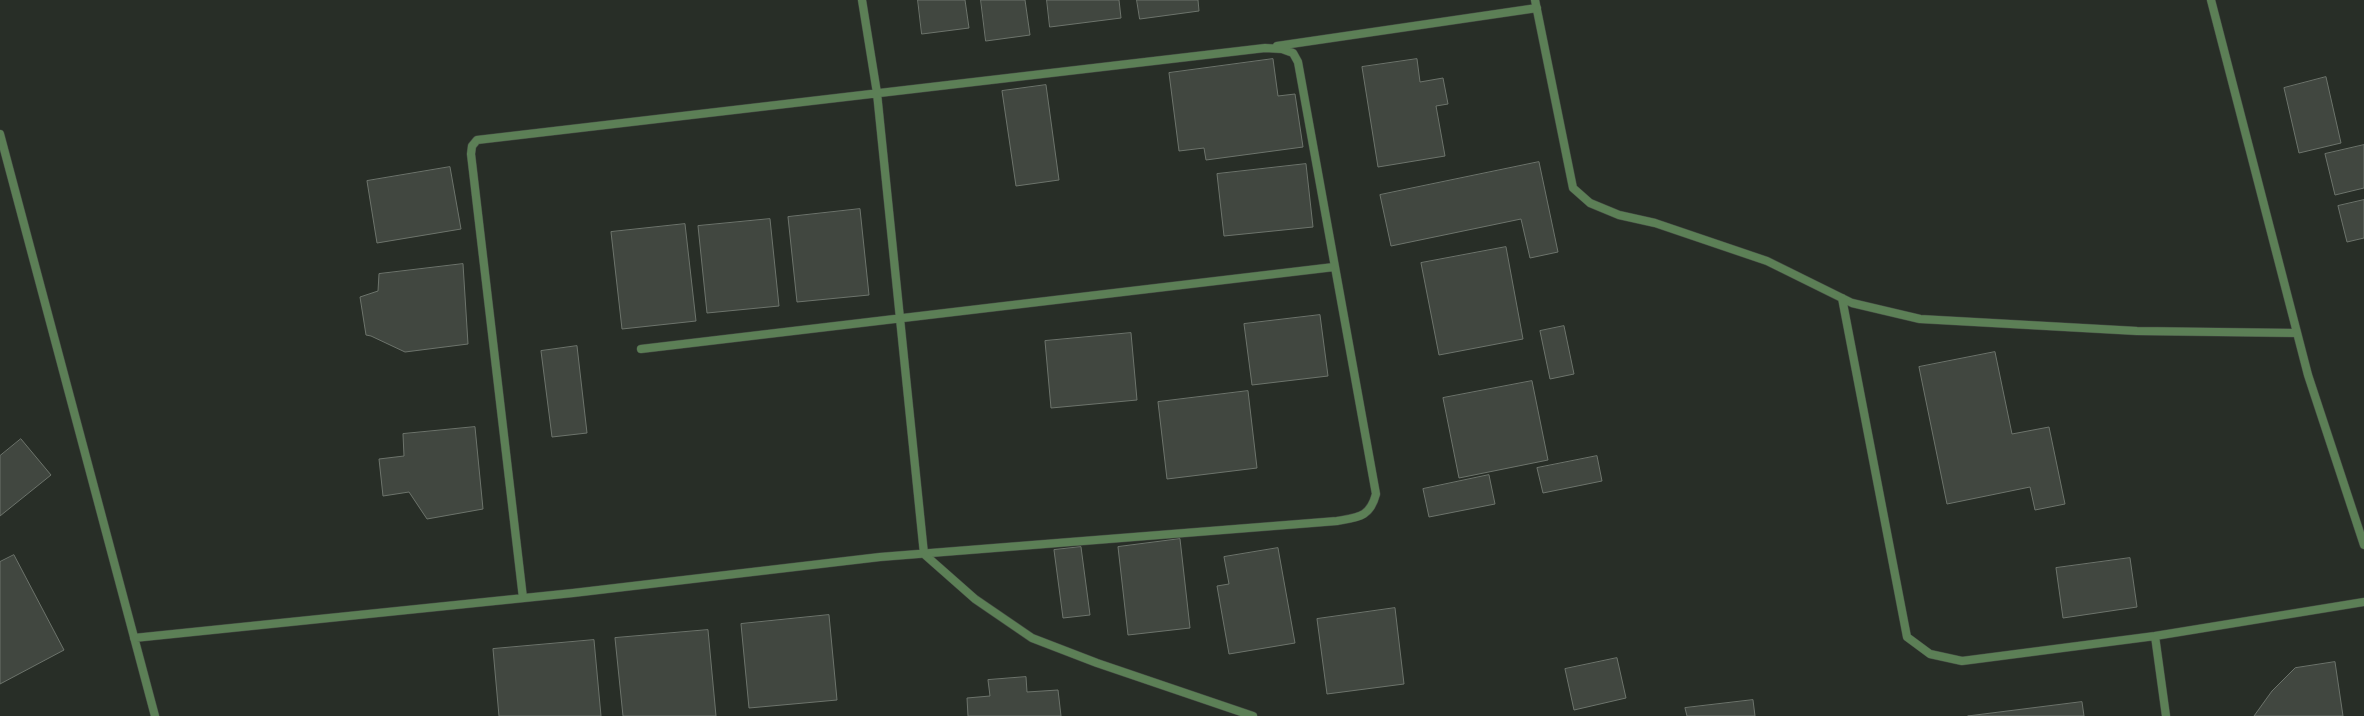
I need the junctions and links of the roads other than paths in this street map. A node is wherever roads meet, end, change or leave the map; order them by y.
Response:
1 (862, 0) edge
2 (2211, 0) edge
3 (1536, 4) edge
4 (1265, 48) junction
5 (877, 93) junction
6 (0, 134) edge
7 (1334, 267) junction
8 (1842, 298) junction
9 (900, 320) junction
10 (2297, 333) junction
11 (640, 349) dead end
12 (2364, 545) edge
13 (924, 554) junction
14 (523, 598) junction
15 (2364, 602) edge
16 (2154, 636) junction
17 (134, 638) junction
18 (155, 716) edge
19 (1253, 716) edge
20 (2166, 716) edge

1 - 5 street
2 - 10 street
3 - 4 street
3 - 8 street
4 - 5 street
4 - 7 street
5 - 9 street
5 - 14 street
6 - 17 street
7 - 9 street
7 - 13 street
8 - 10 street
8 - 16 street
9 - 11 street
9 - 13 street
10 - 12 street
13 - 14 street
13 - 19 street
14 - 17 street
15 - 16 street
16 - 20 street
17 - 18 street

